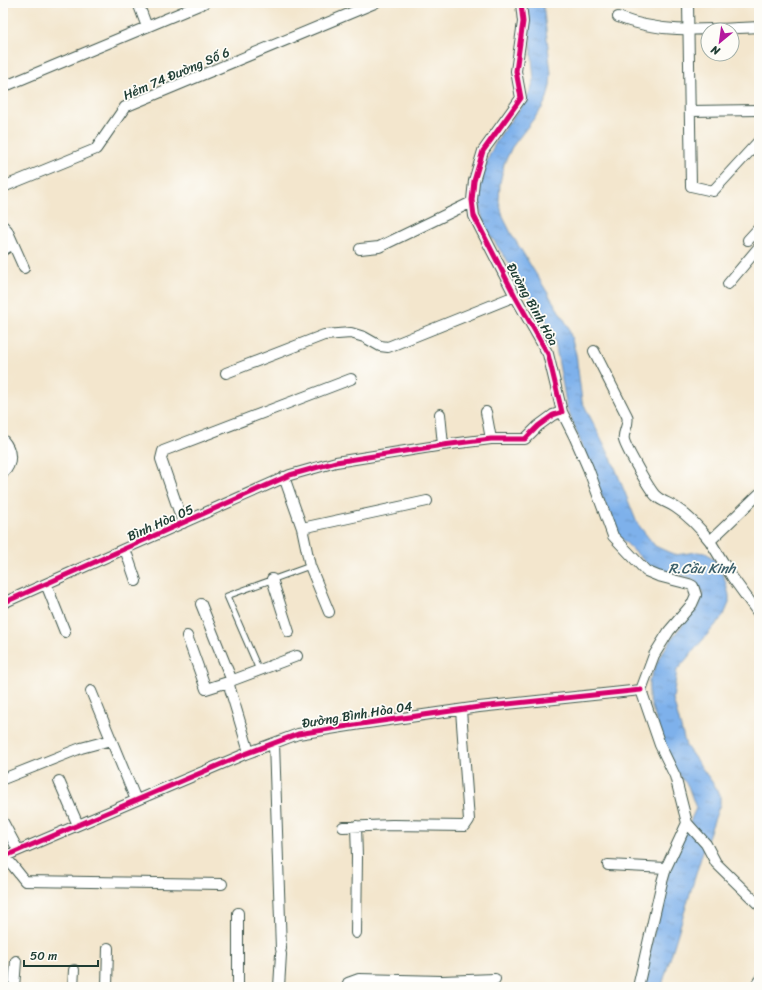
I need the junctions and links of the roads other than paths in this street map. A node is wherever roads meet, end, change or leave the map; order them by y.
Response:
1 (138, 3) edge
2 (204, 3) edge
3 (375, 3) edge
4 (521, 3) edge
5 (688, 3) edge
6 (618, 17) dead end
7 (147, 27) junction
8 (759, 27) edge
9 (688, 30) junction
10 (3, 87) edge
11 (759, 110) edge
12 (690, 111) junction
13 (759, 141) edge
14 (3, 187) edge
15 (472, 202) junction
16 (3, 226) edge
17 (759, 228) edge
18 (748, 240) dead end
19 (13, 244) junction
20 (759, 247) edge
21 (360, 249) dead end
22 (3, 250) edge
23 (24, 268) dead end
24 (728, 284) dead end
25 (515, 296) junction
26 (594, 351) dead end
27 (226, 373) dead end
28 (351, 379) dead end
29 (486, 412) dead end
30 (562, 412) junction
31 (440, 414) dead end
32 (491, 439) junction
33 (3, 440) edge
34 (443, 445) junction
35 (3, 473) edge
36 (284, 477) junction
37 (759, 494) edge
38 (427, 501) dead end
39 (184, 523) junction
40 (302, 528) junction
41 (710, 541) junction
42 (125, 549) junction
43 (310, 566) junction
44 (272, 579) junction
45 (136, 581) dead end
46 (46, 584) junction
47 (3, 603) edge
48 (201, 604) dead end
49 (329, 612) dead end
50 (759, 614) edge
51 (65, 632) dead end
52 (289, 632) dead end
53 (187, 636) dead end
54 (298, 656) dead end
55 (259, 670) junction
56 (230, 681) junction
57 (641, 690) junction
58 (91, 692) dead end
59 (462, 710) junction
60 (111, 740) junction
61 (274, 743) junction
62 (249, 752) junction
63 (3, 779) edge
64 (59, 781) dead end
65 (136, 800) junction
66 (3, 822) edge
67 (687, 823) junction
68 (78, 824) junction
69 (356, 826) junction
70 (343, 827) dead end
71 (18, 850) junction
72 (4, 856) edge
73 (608, 865) dead end
74 (666, 868) junction
75 (222, 884) dead end
76 (759, 905) edge
77 (238, 913) dead end
78 (356, 933) dead end
79 (108, 948) dead end
80 (16, 961) dead end
81 (74, 970) dead end
82 (759, 976) edge
83 (495, 978) dead end
84 (14, 987) edge
85 (73, 987) edge
86 (107, 987) edge
87 (238, 987) edge
88 (279, 987) edge
89 (346, 987) edge
90 (638, 987) edge
91 (752, 987) edge

1 - 7 street
2 - 7 street
3 - 14 street, Hẻm 74 Đường Số 6
4 - 15 street, Đường Bình Hòa
5 - 9 street
6 - 9 street
7 - 10 street
8 - 9 street
9 - 12 street
11 - 12 street
12 - 13 street
15 - 21 street
15 - 25 street, Đường Bình Hòa
16 - 19 street
17 - 18 street
19 - 22 street
19 - 23 street
20 - 24 street
25 - 27 street
25 - 30 street, Đường Bình Hòa
26 - 41 street
28 - 39 street
29 - 32 street
30 - 32 street
30 - 57 street, Đường Bình Hòa
31 - 34 street
32 - 34 street
33 - 35 street
34 - 36 street, Bình Hòa 05
36 - 39 street, Bình Hòa 05
36 - 40 street
37 - 41 street
38 - 40 street
39 - 42 street, Bình Hòa 05
40 - 43 street
41 - 50 street
42 - 45 street
42 - 46 street, Bình Hòa 05
43 - 44 lane
43 - 49 street
44 - 52 street
44 - 55 lane
46 - 47 street, Bình Hòa 05
46 - 51 street
48 - 56 street
53 - 56 street
54 - 55 street
55 - 56 street
56 - 62 street
57 - 59 street, Đường Bình Hòa 04
57 - 67 street
58 - 60 street
59 - 61 street, Đường Bình Hòa 04
59 - 69 street
60 - 63 street
60 - 65 street
61 - 62 street, Đường Bình Hòa 04
61 - 88 street
62 - 65 street, Đường Bình Hòa 04
64 - 68 street
65 - 68 street, Đường Bình Hòa 04
66 - 71 street
67 - 74 street
67 - 76 street
68 - 71 street, Đường Bình Hòa 04
69 - 70 street
69 - 78 street
71 - 72 street, Đường Bình Hòa 04
72 - 75 street
73 - 74 street
74 - 90 street
77 - 87 street
79 - 86 street
80 - 84 street
81 - 85 street
82 - 91 lane
83 - 89 street

